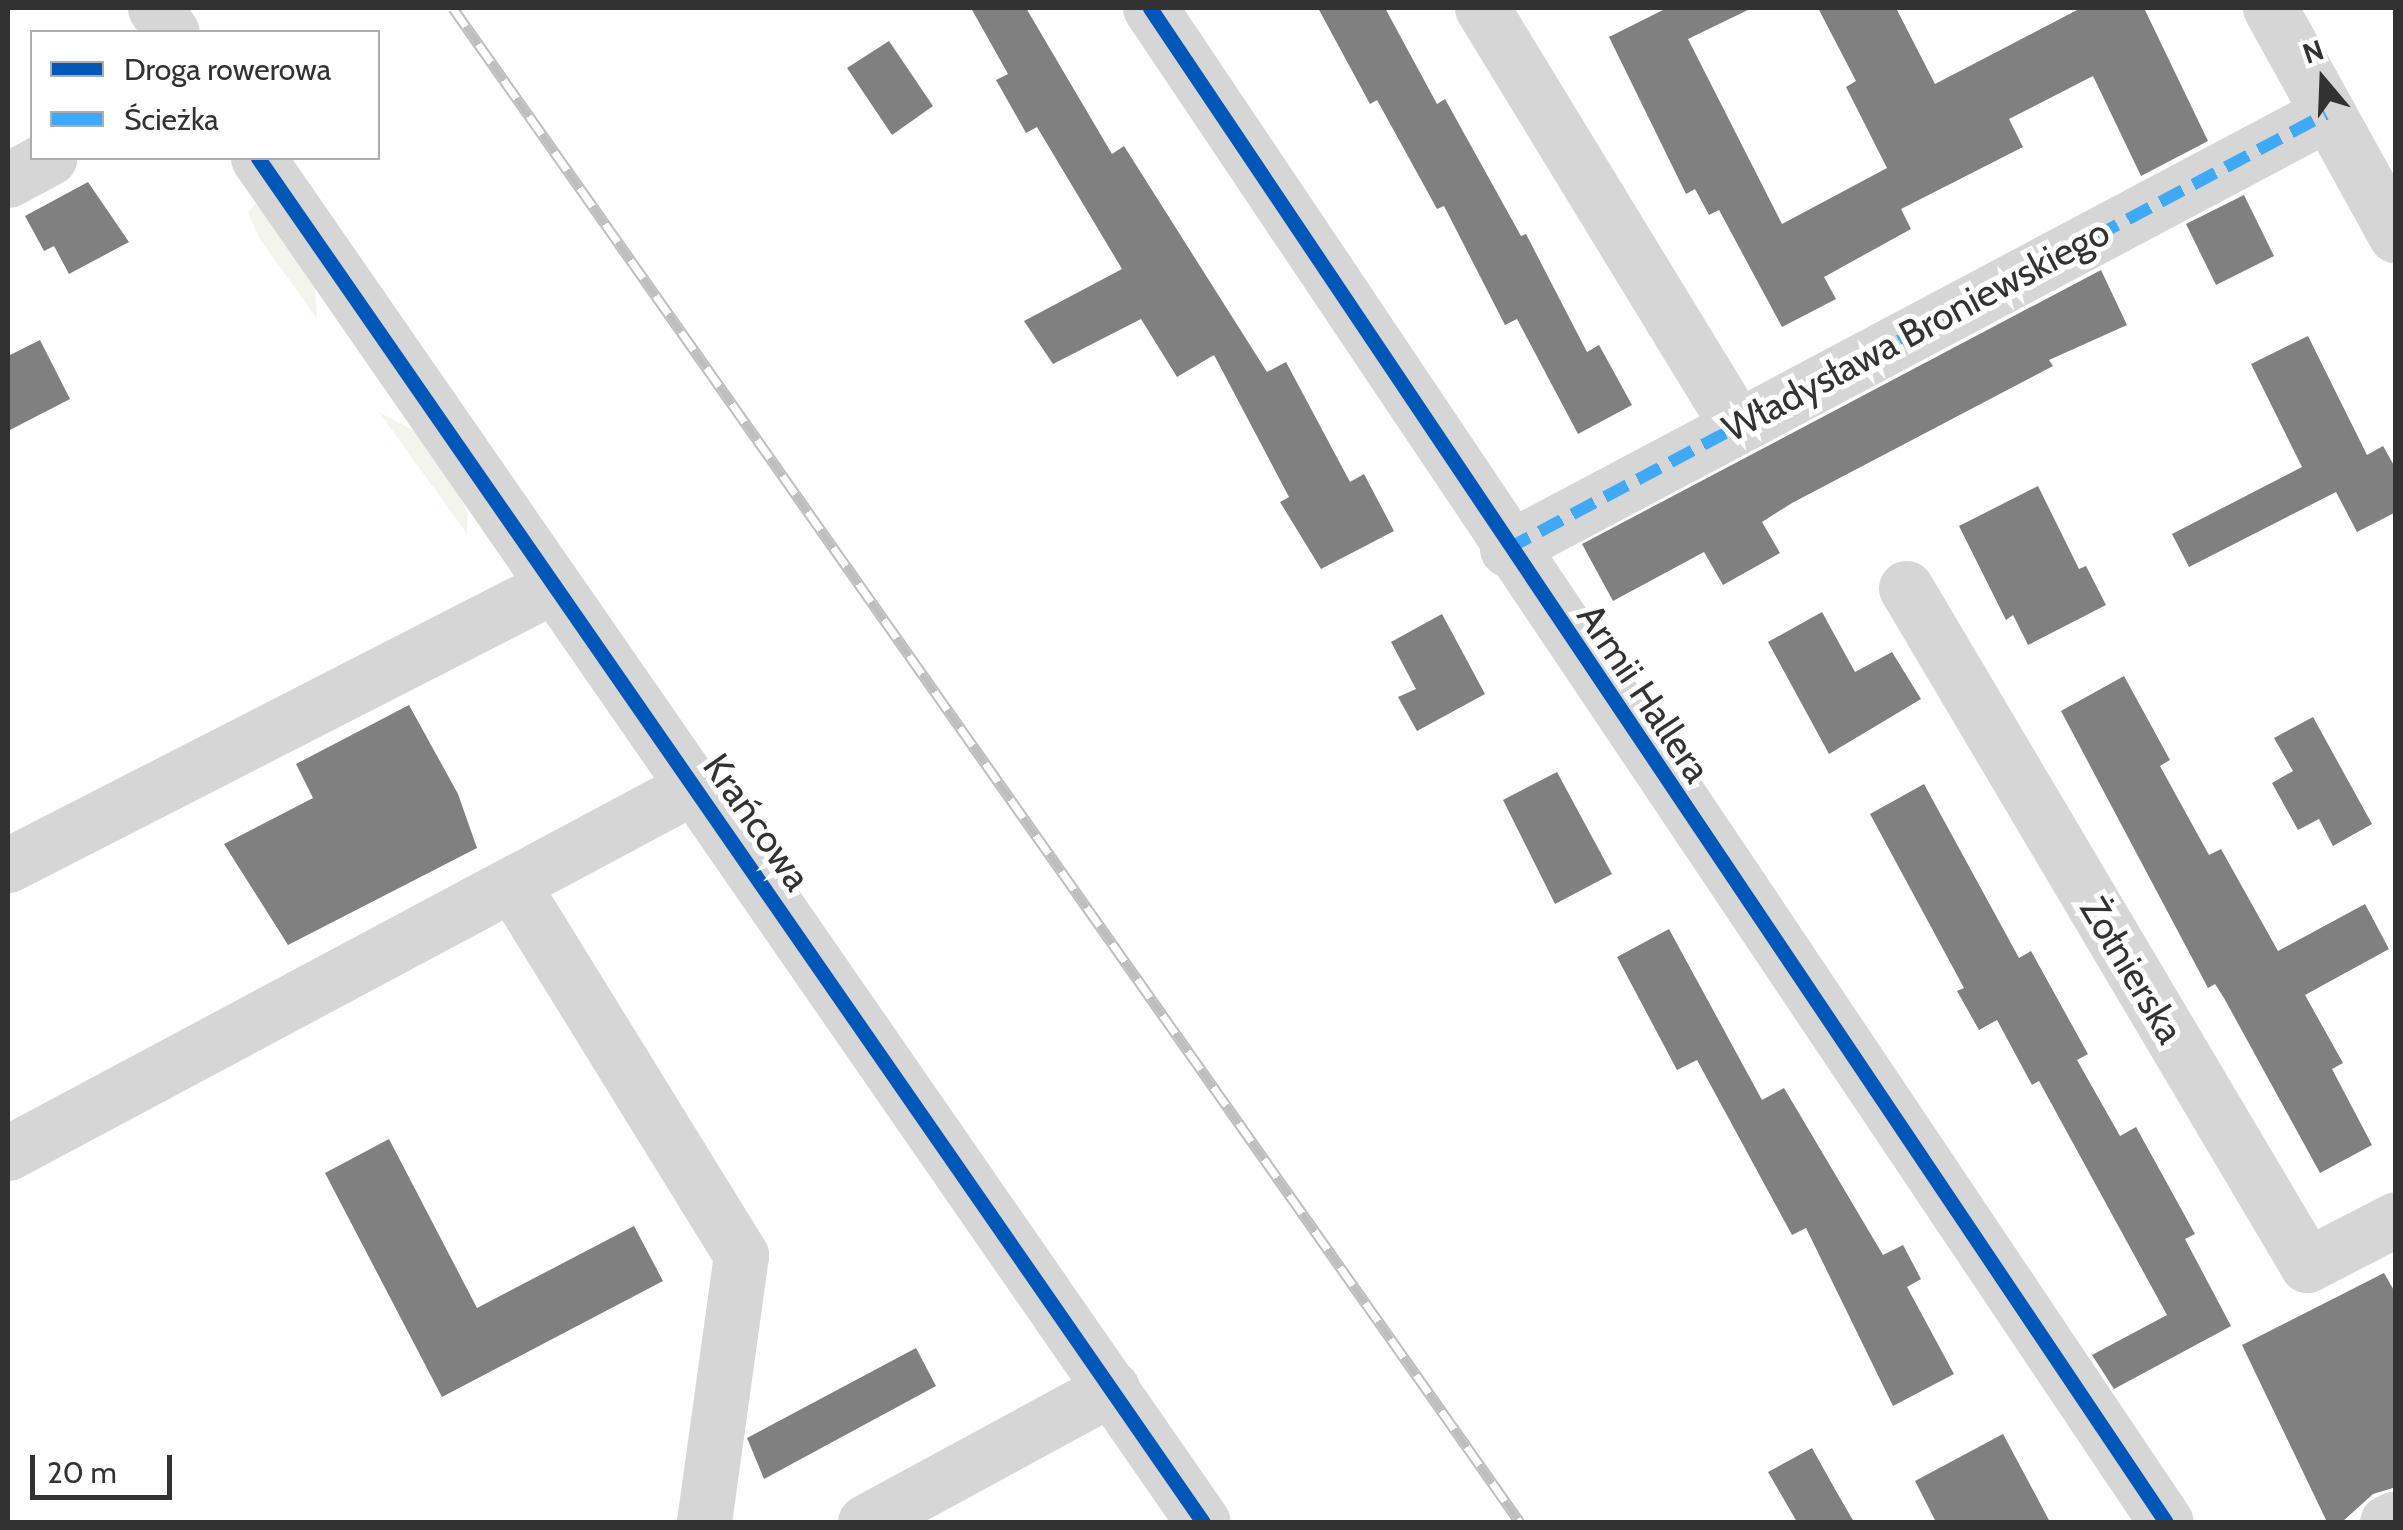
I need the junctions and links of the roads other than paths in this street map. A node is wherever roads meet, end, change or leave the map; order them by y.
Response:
1 (155, 8) edge
2 (1150, 8) edge
3 (1482, 8) edge
4 (2270, 8) edge
5 (171, 30) edge
6 (2326, 114) junction
7 (46, 160) edge
8 (259, 160) edge
9 (8, 180) edge
10 (2396, 236) edge
11 (1736, 424) junction
12 (1508, 549) junction
13 (553, 586) junction
14 (1906, 588) dead end
15 (693, 787) junction
16 (8, 865) edge
17 (512, 884) junction
18 (8, 1153) edge
19 (2396, 1219) edge
20 (1112, 1388) junction
21 (2396, 1518) edge
22 (704, 1522) edge
23 (865, 1522) edge
24 (1203, 1522) edge
25 (2166, 1522) edge
26 (2387, 1522) edge

1 - 5 street
2 - 12 street, Armii Hallera
3 - 11 street
4 - 6 street
6 - 10 street
6 - 11 street, Władysława Broniewskiego
7 - 9 street
8 - 13 street, Krańcowa
11 - 12 street, Władysława Broniewskiego
12 - 25 street, Armii Hallera
13 - 15 street, Krańcowa
13 - 16 street
14 - 19 street, Żołnierska
15 - 17 street
15 - 20 street, Krańcowa
17 - 18 street
17 - 22 street
20 - 23 street
20 - 24 street, Krańcowa
21 - 26 street

